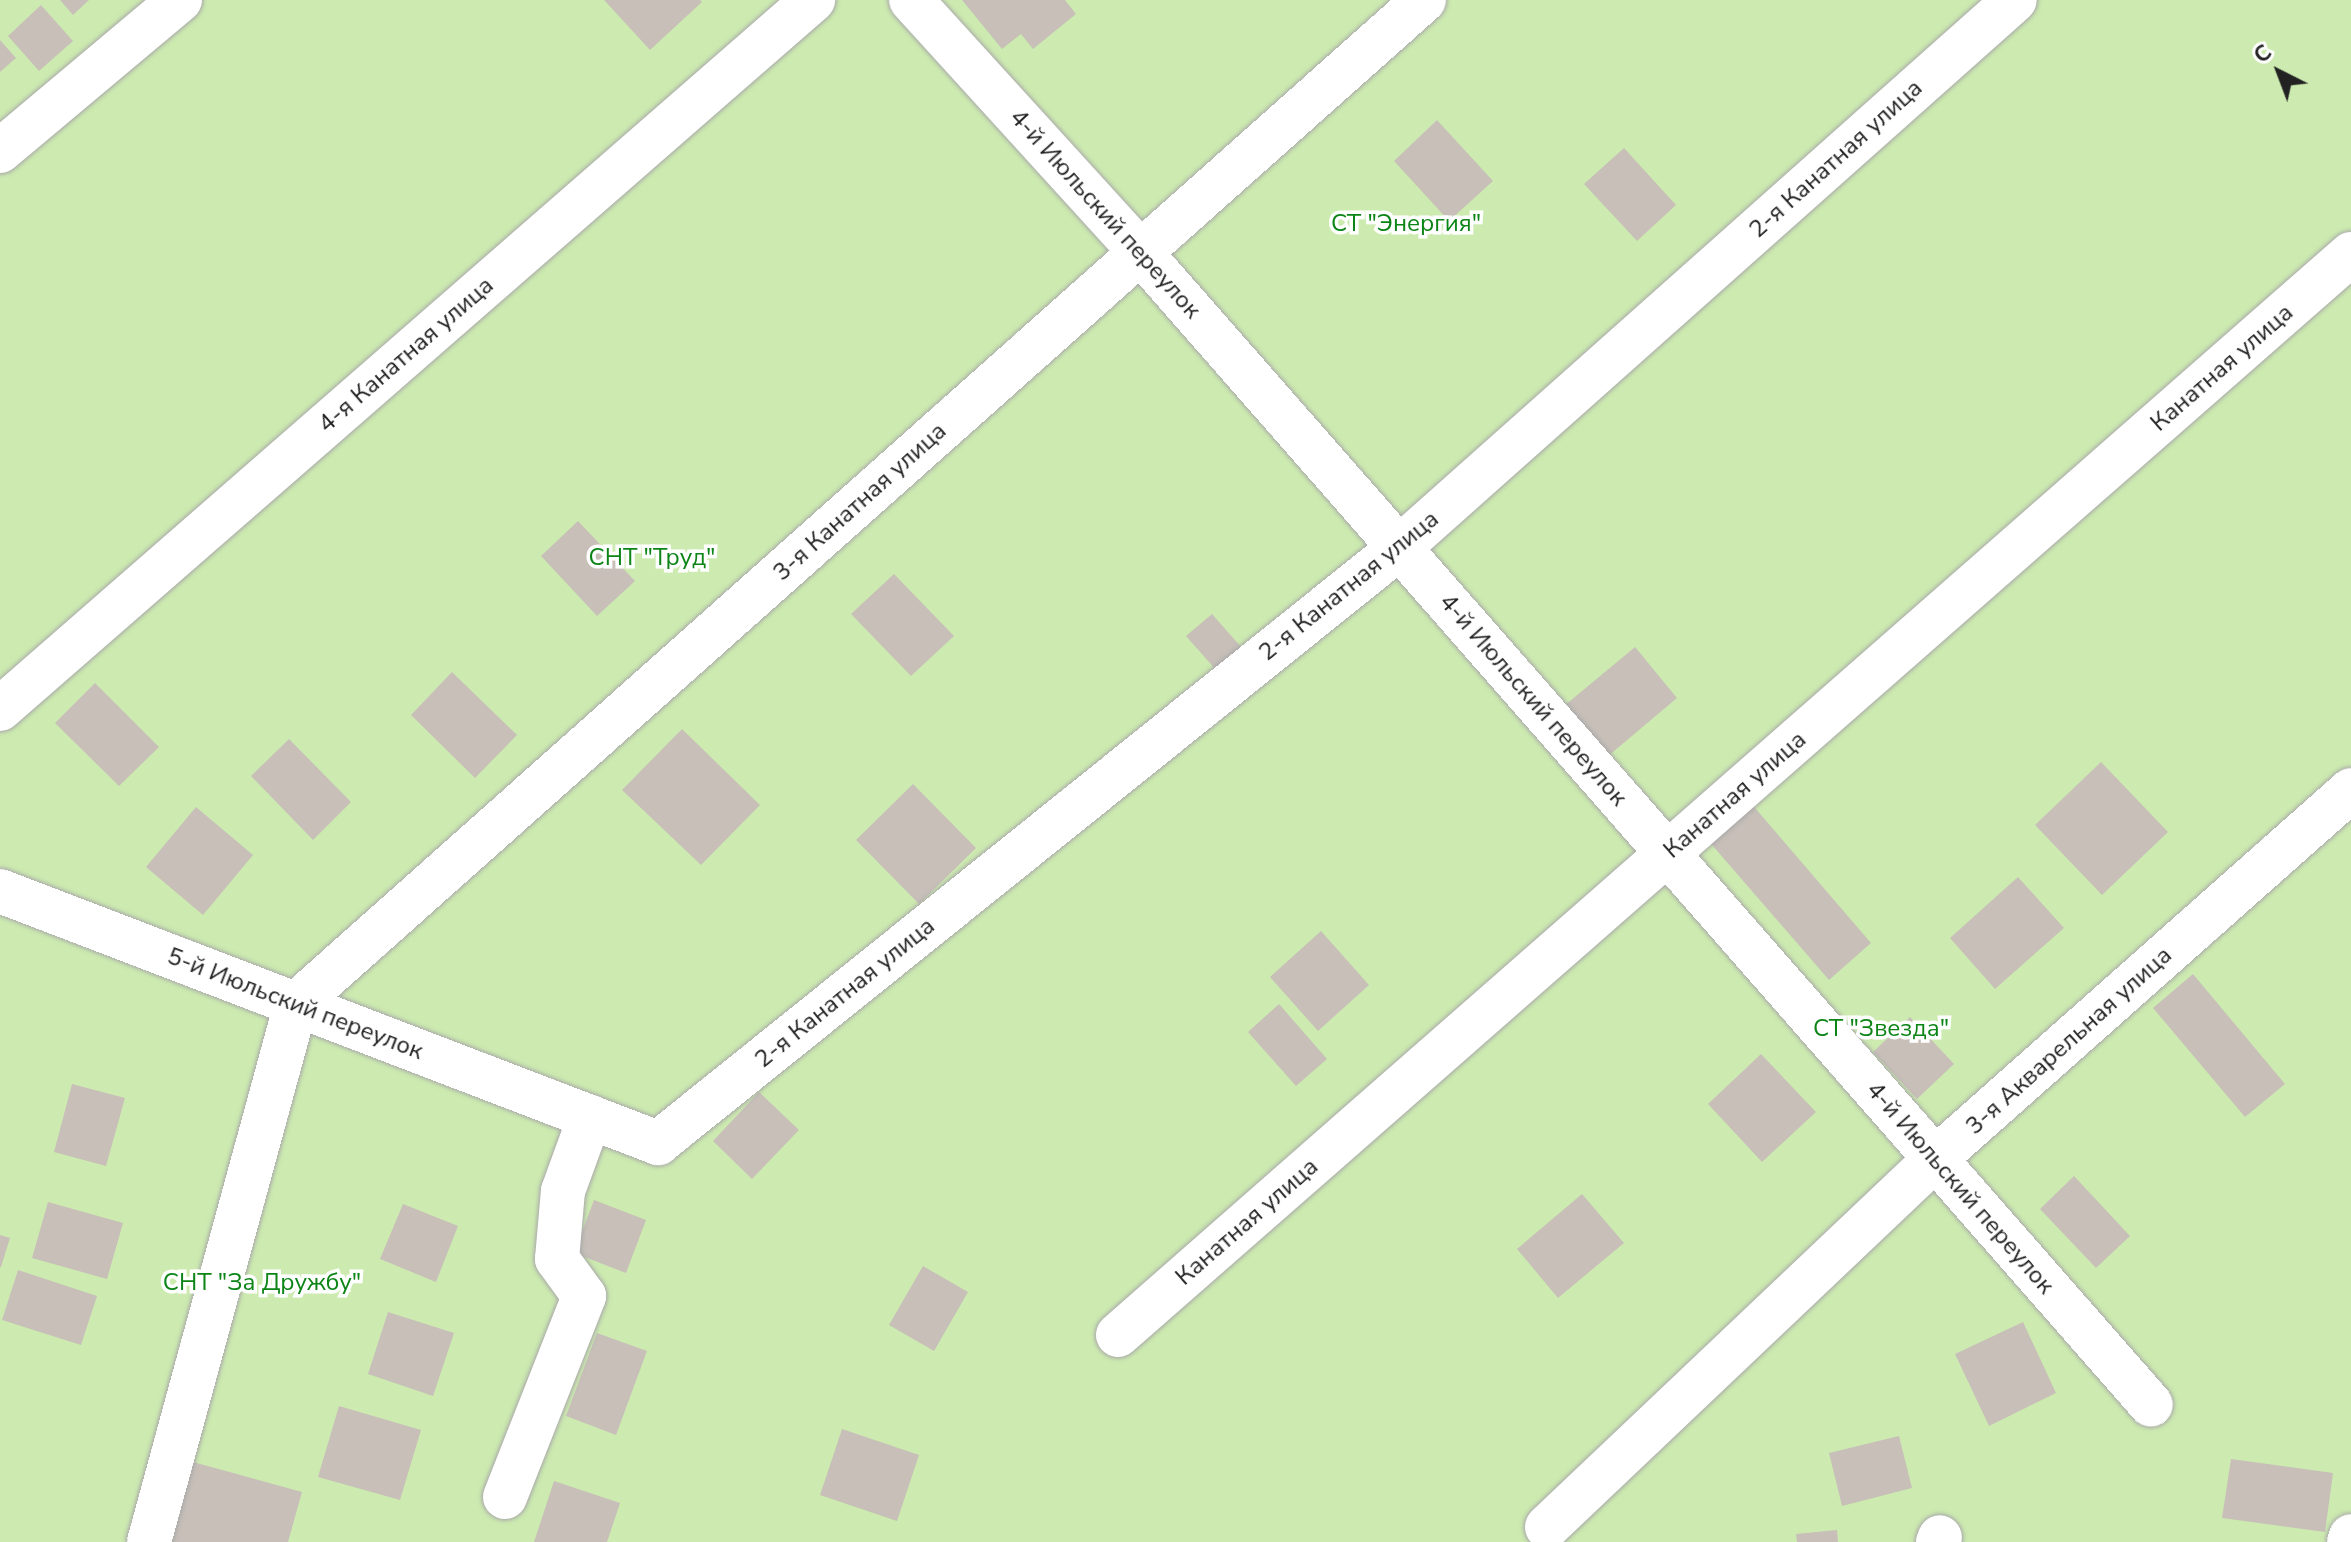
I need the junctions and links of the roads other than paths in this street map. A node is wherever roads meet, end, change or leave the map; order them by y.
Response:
1 (180, 0) edge
2 (813, 0) edge
3 (911, 0) edge
4 (1424, 0) edge
5 (2015, 0) edge
6 (0, 151) edge
7 (1140, 252) junction
8 (2351, 254) edge
9 (1399, 548) junction
10 (0, 709) edge
11 (2351, 790) edge
12 (1668, 854) junction
13 (0, 891) edge
14 (296, 1004) junction
15 (590, 1117) junction
16 (658, 1143) joint
17 (1935, 1159) junction
18 (1118, 1335) dead end
19 (2151, 1405) dead end
20 (505, 1497) dead end
21 (1547, 1527) dead end
22 (2351, 1536) edge
23 (149, 1542) edge
24 (2349, 1542) edge

1 - 6 lane
2 - 10 lane, 4-я Канатная улица
3 - 7 lane, 4-й Июльский переулок
4 - 7 lane, 3-я Канатная улица
5 - 9 lane, 2-я Канатная улица
7 - 9 lane, 4-й Июльский переулок
7 - 14 lane, 3-я Канатная улица
8 - 12 lane, Канатная улица
9 - 12 lane, 4-й Июльский переулок
9 - 16 lane, 2-я Канатная улица
11 - 17 lane, 3-я Акварельная улица
12 - 17 lane, 4-й Июльский переулок
12 - 18 lane, Канатная улица
13 - 14 lane, 5-й Июльский переулок
14 - 15 lane, 5-й Июльский переулок
14 - 23 lane
15 - 16 lane, 5-й Июльский переулок
15 - 20 lane
17 - 19 lane, 4-й Июльский переулок
17 - 21 lane, 3-я Акварельная улица
22 - 24 lane

